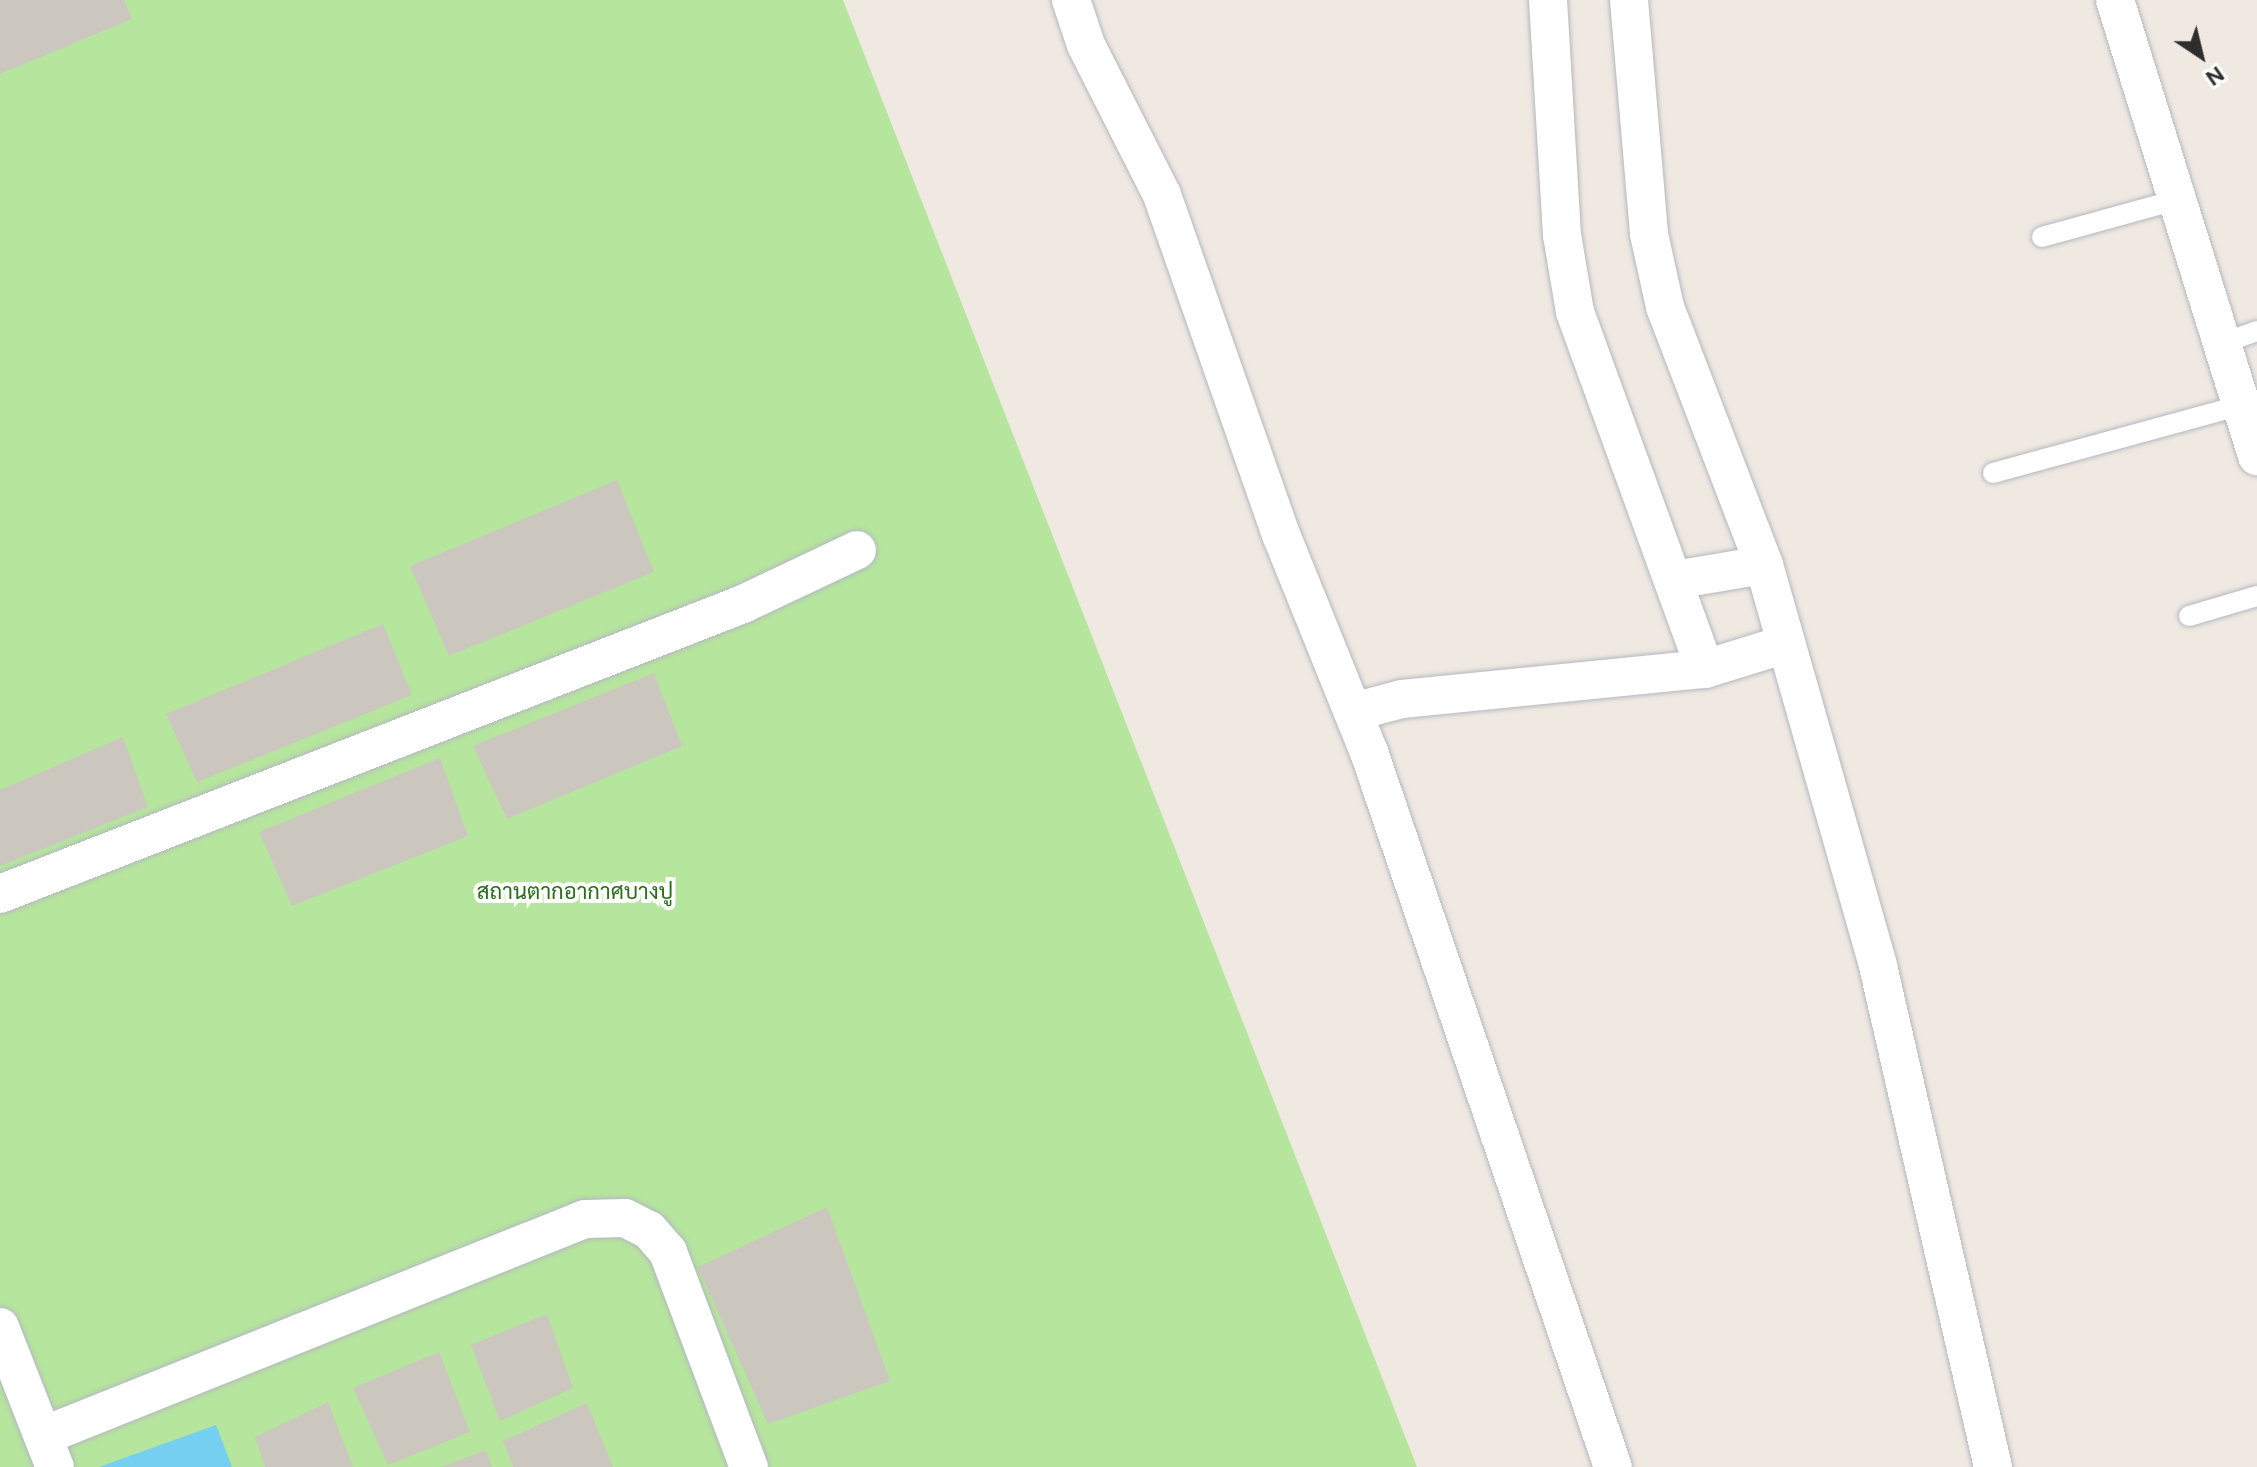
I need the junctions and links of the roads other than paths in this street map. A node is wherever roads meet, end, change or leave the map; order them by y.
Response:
1 (1071, 0) edge
2 (1548, 0) edge
3 (1629, 0) edge
4 (2115, 0) edge
5 (2176, 200) junction
6 (2042, 237) dead end
7 (2257, 331) edge
8 (2221, 344) junction
9 (2241, 405) junction
10 (2257, 456) edge
11 (1993, 473) dead end
12 (857, 550) dead end
13 (1752, 565) junction
14 (1684, 579) junction
15 (2257, 596) edge
16 (2189, 616) dead end
17 (1786, 644) junction
18 (1705, 669) junction
19 (1353, 712) junction
20 (0, 894) edge
21 (0, 1327) edge
22 (49, 1452) edge
23 (749, 1467) edge
24 (1613, 1467) edge
25 (1993, 1467) edge

1 - 19 street
2 - 14 street
3 - 13 street
4 - 5 street
5 - 6 lane
5 - 8 street
7 - 8 lane
8 - 9 street
9 - 10 street
9 - 11 lane
12 - 20 street
13 - 14 street
13 - 17 street
14 - 18 street
15 - 16 lane
17 - 18 street
17 - 25 street
18 - 19 street
19 - 24 street
21 - 22 street
22 - 23 street

